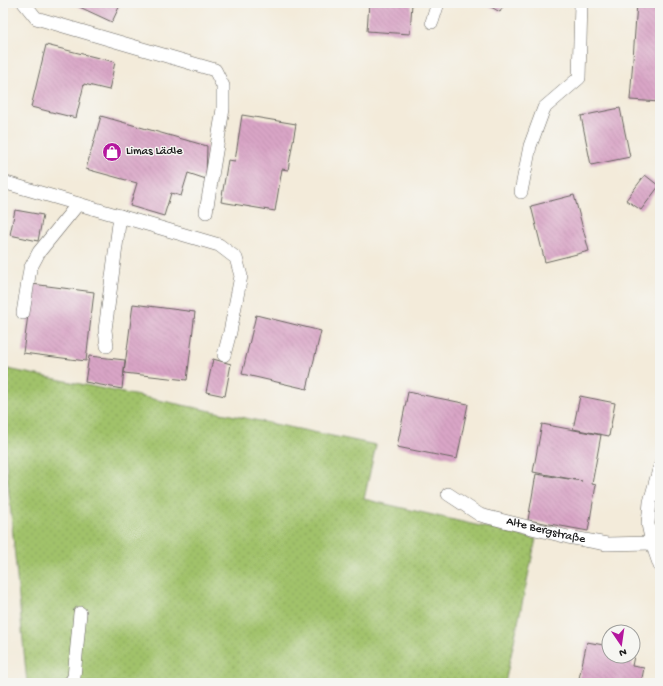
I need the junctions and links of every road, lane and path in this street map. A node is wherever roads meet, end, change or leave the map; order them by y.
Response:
1 (24, 3) edge
2 (438, 3) edge
3 (581, 3) edge
4 (432, 22) dead end
5 (3, 182) edge
6 (521, 192) dead end
7 (78, 204) junction
8 (206, 212) dead end
9 (120, 216) junction
10 (23, 313) dead end
11 (106, 346) dead end
12 (224, 355) dead end
13 (660, 466) edge
14 (448, 494) dead end
15 (652, 543) junction
16 (660, 566) edge
17 (80, 613) dead end
18 (70, 683) edge

1 - 8 lane
2 - 4 lane
3 - 6 lane
5 - 7 lane
7 - 9 lane
7 - 10 lane
9 - 11 lane
9 - 12 lane
13 - 15 lane
14 - 15 lane, Alte Bergstraße
15 - 16 lane
17 - 18 lane

